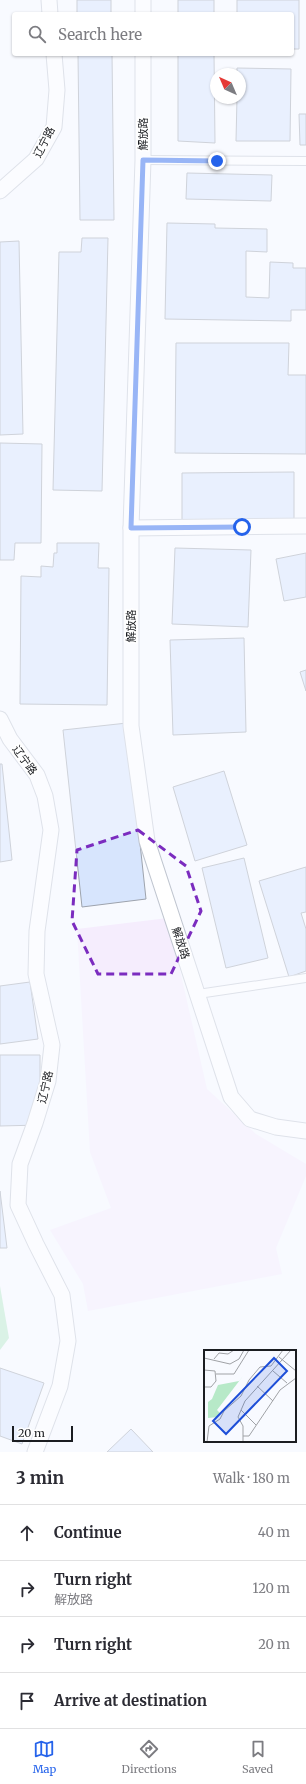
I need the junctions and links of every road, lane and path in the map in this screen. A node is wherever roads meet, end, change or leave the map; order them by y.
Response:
1 (49, 0) edge
2 (143, 0) edge
3 (50, 12) edge
4 (143, 12) edge
5 (54, 56) edge
6 (143, 56) edge
7 (143, 160) junction
8 (306, 161) edge
9 (0, 191) edge
10 (306, 526) edge
11 (131, 528) junction
12 (0, 718) edge
13 (306, 978) edge
14 (198, 994) junction
15 (306, 1130) edge
16 (35, 1452) edge

1 - 3 street
2 - 4 street
5 - 9 street, 辽宁路
6 - 7 street, 解放路
7 - 8 lane
7 - 11 street, 解放路
10 - 11 street
11 - 14 street, 解放路
12 - 16 street, 辽宁路
13 - 14 lane
14 - 15 street, 解放路

